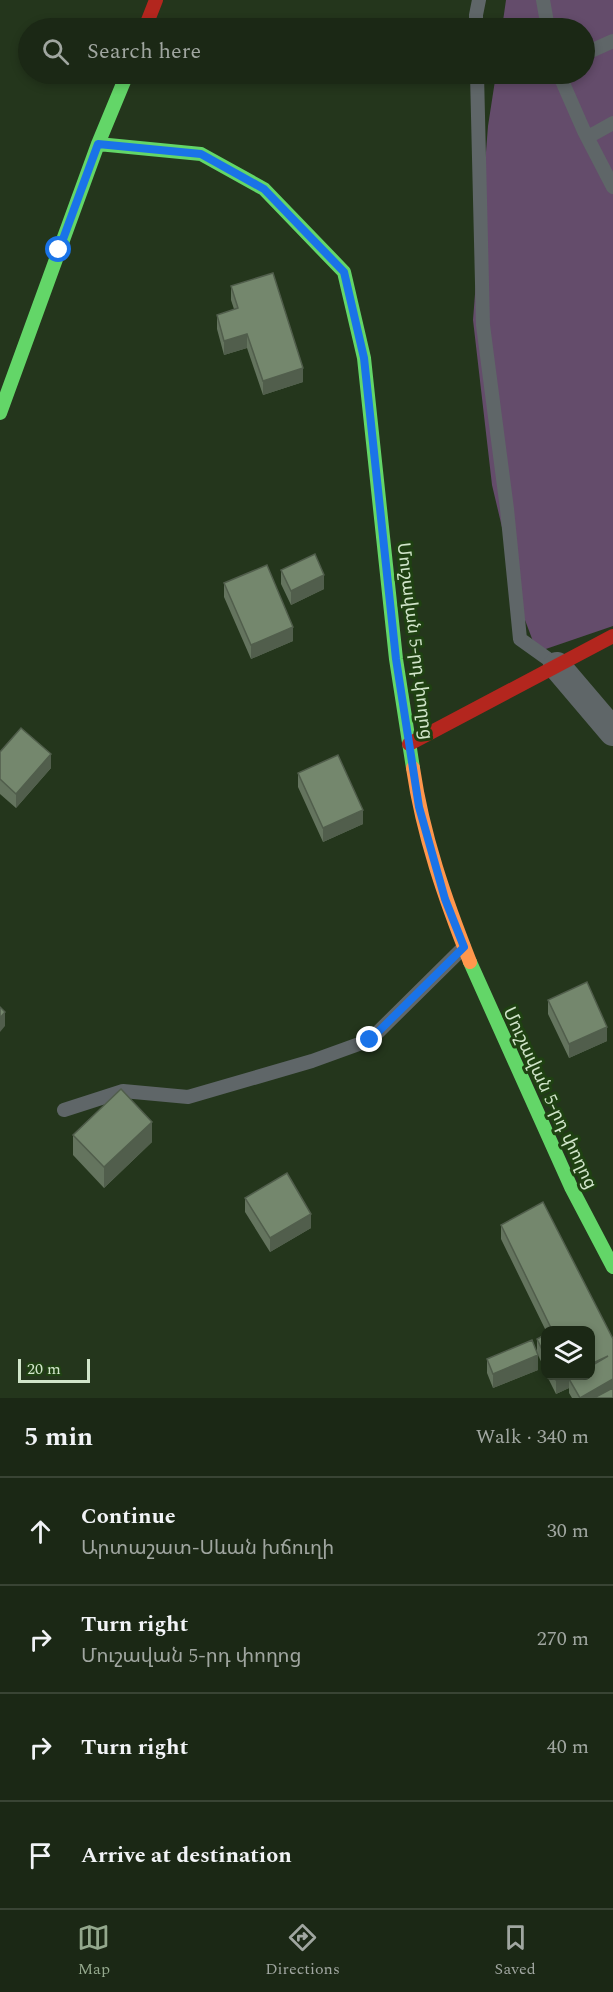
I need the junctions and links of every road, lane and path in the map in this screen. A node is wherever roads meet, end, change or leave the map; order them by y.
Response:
1 (156, 0) edge
2 (479, 0) edge
3 (543, 0) edge
4 (149, 18) edge
5 (477, 18) edge
6 (546, 18) edge
7 (613, 41) edge
8 (595, 49) edge
9 (123, 84) edge
10 (477, 84) edge
11 (564, 84) edge
12 (613, 123) edge
13 (588, 137) junction
14 (98, 144) junction
15 (613, 187) edge
16 (0, 413) edge
17 (613, 636) edge
18 (557, 666) junction
19 (613, 732) edge
20 (409, 744) junction
21 (464, 947) junction
22 (64, 1110) dead end
23 (613, 1267) edge

1 - 4 street
2 - 5 lane
3 - 6 lane
7 - 8 lane
9 - 14 street
10 - 18 lane
11 - 13 lane
12 - 13 lane
13 - 15 lane
14 - 16 street
14 - 20 street, Մուշավան 5-րդ փողոց
17 - 18 street
18 - 19 street
18 - 20 street
20 - 21 street, Մուշավան 5-րդ փողոց
21 - 22 lane
21 - 23 street, Մուշավան 5-րդ փողոց

